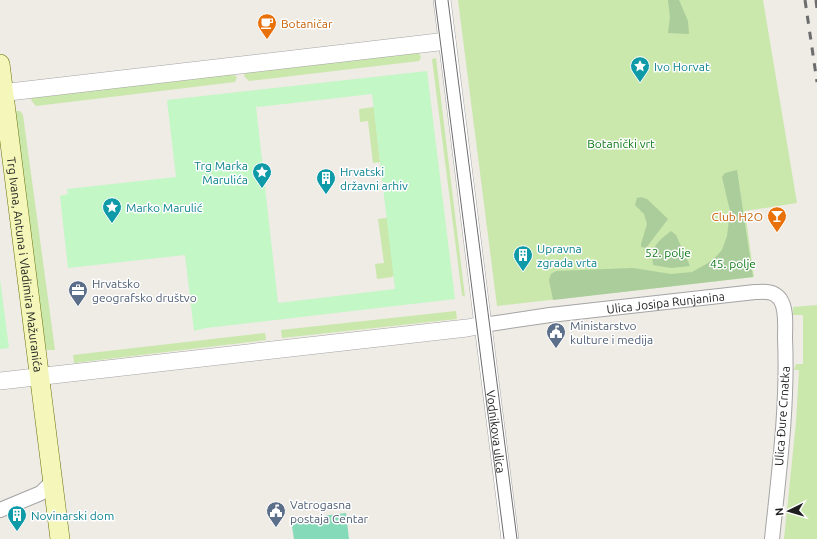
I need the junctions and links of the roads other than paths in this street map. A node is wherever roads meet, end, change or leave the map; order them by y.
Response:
1 (442, 0) edge
2 (447, 41) junction
3 (0, 64) edge
4 (2, 92) edge
5 (776, 295) joint
6 (483, 325) junction
7 (39, 376) junction
8 (0, 381) edge
9 (53, 481) junction
10 (0, 510) edge
11 (60, 539) edge
12 (510, 539) edge
13 (772, 539) edge

1 - 2 street
2 - 4 street
2 - 6 street
3 - 4 main road, Trg Ivana, Antuna i Vladimira Mažuranića
4 - 7 main road, Trg Ivana, Antuna i Vladimira Mažuranića
5 - 6 street, Ulica Josipa Runjanina
5 - 13 street, Ulica Đure Crnatka
6 - 7 street
6 - 12 street, Vodnikova ulica
7 - 8 street, Trg Ivana, Antuna i Vladimira Mažuranića
7 - 9 main road
9 - 10 street
9 - 11 main road

